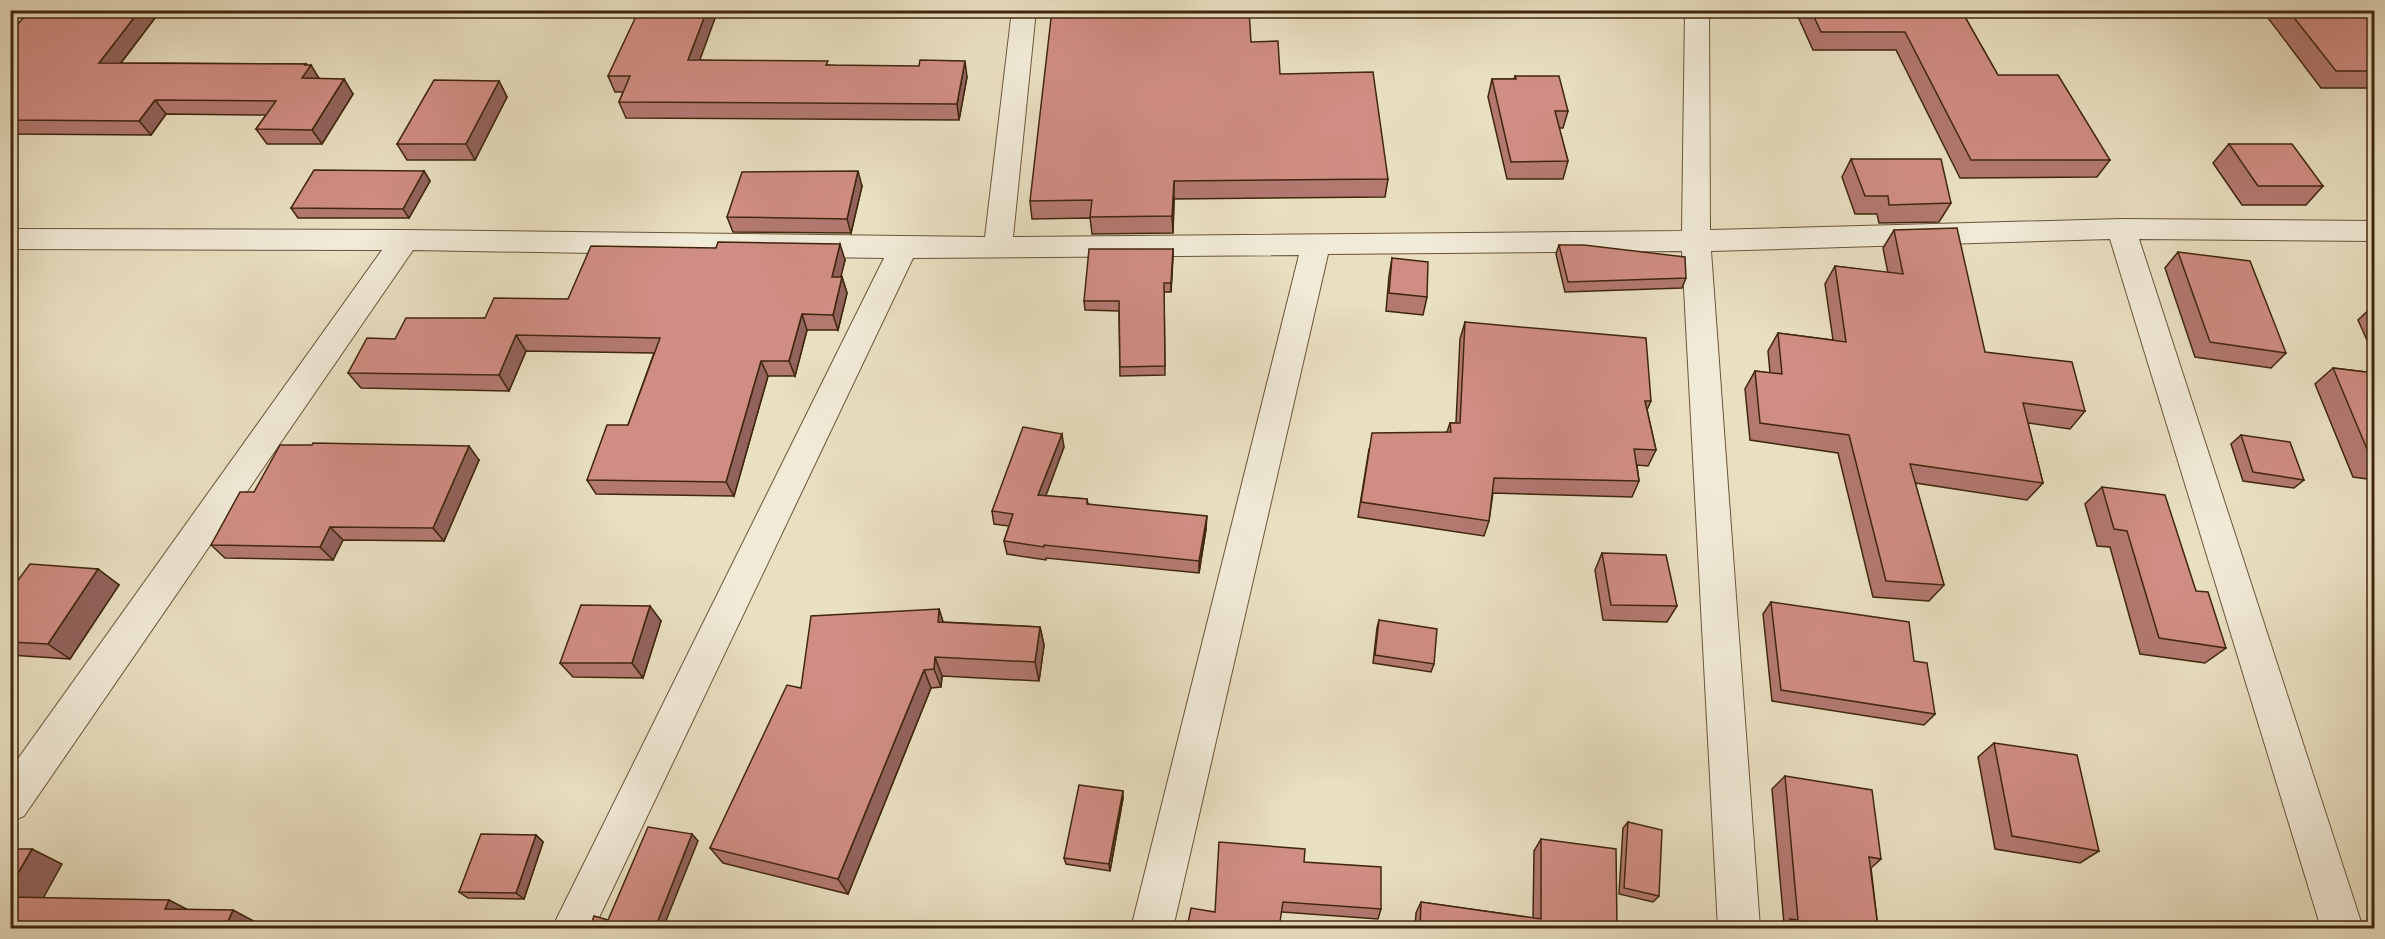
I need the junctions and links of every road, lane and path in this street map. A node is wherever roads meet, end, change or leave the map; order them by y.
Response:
1 (1024, 10) edge
2 (1697, 10) edge
3 (2121, 229) junction
4 (2374, 231) edge
5 (10, 239) edge
6 (405, 240) junction
7 (1696, 241) junction
8 (1316, 245) junction
9 (998, 247) junction
10 (903, 248) junction
11 (10, 803) edge
12 (573, 928) edge
13 (1152, 928) edge
14 (1739, 928) edge
15 (2342, 928) edge

1 - 9 street
2 - 7 street
3 - 4 street
3 - 7 street
3 - 15 street
5 - 6 street
6 - 10 street
6 - 11 street
7 - 8 street
7 - 14 street
8 - 9 street
8 - 13 street
9 - 10 street
10 - 12 street

